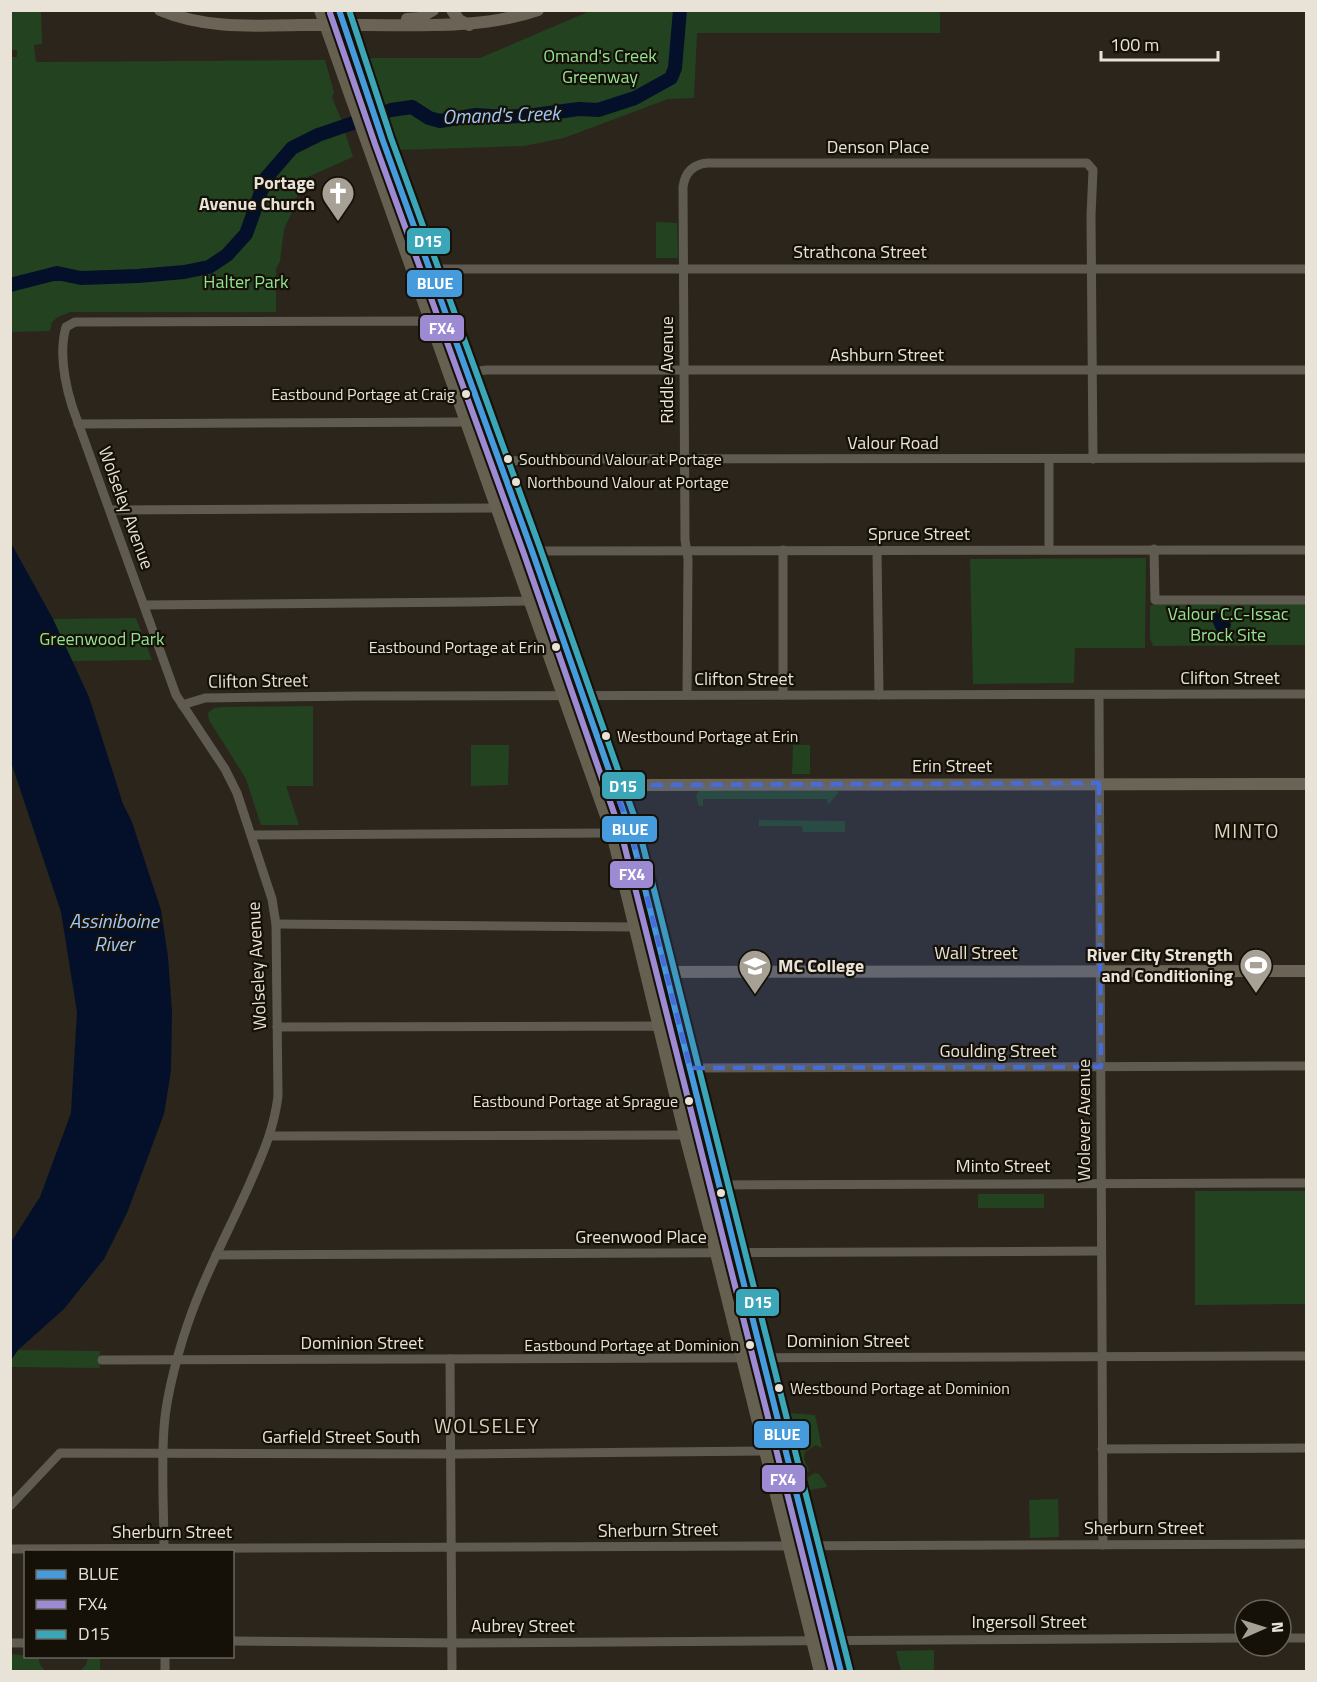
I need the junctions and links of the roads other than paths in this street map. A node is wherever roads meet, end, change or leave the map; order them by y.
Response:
1 (160, 10) edge
2 (178, 10) edge
3 (321, 10) edge
4 (339, 10) edge
5 (434, 10) edge
6 (452, 10) edge
7 (538, 10) edge
8 (299, 21) junction
9 (364, 22) junction
10 (469, 25) junction
11 (683, 187) joint
12 (683, 268) junction
13 (1306, 269) edge
14 (430, 270) junction
15 (1092, 270) junction
16 (413, 271) junction
17 (431, 324) junction
18 (451, 326) junction
19 (1306, 370) edge
20 (1092, 371) junction
21 (467, 372) junction
22 (684, 372) junction
23 (466, 422) junction
24 (78, 424) junction
25 (1306, 458) edge
26 (1049, 459) junction
27 (1093, 459) junction
28 (498, 460) junction
29 (684, 460) junction
30 (480, 462) junction
31 (496, 508) junction
32 (110, 510) junction
33 (1154, 549) junction
34 (686, 550) junction
35 (783, 550) junction
36 (877, 550) junction
37 (1049, 550) junction
38 (1306, 550) edge
39 (532, 551) junction
40 (548, 598) junction
41 (1306, 600) edge
42 (530, 601) junction
43 (144, 605) junction
44 (1306, 694) edge
45 (687, 695) junction
46 (783, 695) junction
47 (879, 695) junction
48 (1099, 695) junction
49 (564, 696) junction
50 (582, 696) junction
51 (182, 705) junction
52 (1099, 783) junction
53 (1306, 783) edge
54 (615, 790) junction
55 (602, 802) junction
56 (613, 833) junction
57 (252, 835) junction
58 (276, 924) junction
59 (635, 927) junction
60 (1100, 971) junction
61 (1306, 971) edge
62 (646, 972) junction
63 (665, 972) junction
64 (659, 1026) junction
65 (277, 1027) junction
66 (681, 1034) junction
67 (1306, 1066) edge
68 (1101, 1067) junction
69 (690, 1068) junction
70 (686, 1135) junction
71 (271, 1136) junction
72 (1101, 1182) junction
73 (1306, 1183) edge
74 (699, 1185) junction
75 (718, 1185) junction
76 (1101, 1251) junction
77 (717, 1253) junction
78 (736, 1253) junction
79 (216, 1255) junction
80 (1306, 1356) edge
81 (743, 1357) junction
82 (1102, 1357) junction
83 (762, 1358) junction
84 (450, 1359) junction
85 (102, 1360) dead end
86 (178, 1360) junction
87 (1306, 1448) edge
88 (1102, 1449) junction
89 (765, 1451) junction
90 (164, 1454) junction
91 (449, 1454) junction
92 (10, 1506) edge
93 (1306, 1544) edge
94 (789, 1545) junction
95 (808, 1545) junction
96 (1103, 1545) junction
97 (451, 1548) junction
98 (10, 1549) edge
99 (164, 1550) edge
100 (1233, 1638) edge
101 (833, 1639) junction
102 (813, 1640) junction
103 (234, 1641) edge
104 (452, 1642) junction
105 (452, 1671) edge
106 (821, 1671) edge
107 (841, 1671) edge

1 - 8 main road
2 - 8 main road
3 - 16 highway
4 - 14 highway
5 - 9 main road
6 - 10 main road
7 - 10 main road
8 - 9 main road, bridge
9 - 10 main road
11 - 12 street, Riddle Avenue
11 - 15 street, Denson Place
12 - 14 street, Strathcona Street
12 - 15 street, Strathcona Street
12 - 22 street, Riddle Avenue
13 - 15 street, Strathcona Street
14 - 16 street, Strathcona Street
14 - 18 highway
15 - 20 street
16 - 17 highway
17 - 18 street
17 - 23 highway
17 - 24 street, Wolseley Avenue
18 - 21 highway
19 - 20 street, Ashburn Street
20 - 22 street, Ashburn Street
20 - 27 street
21 - 22 street, Ashburn Street
21 - 28 highway
22 - 29 street, Riddle Avenue
23 - 24 street
23 - 30 highway
24 - 32 street, Wolseley Avenue
25 - 27 street, Valour Road
26 - 27 street, Valour Road
26 - 29 street, Valour Road
26 - 37 street
28 - 29 street, Valour Road
28 - 30 street, Valour Road
28 - 39 highway
29 - 34 street, Riddle Avenue
30 - 31 highway
31 - 32 street
31 - 42 highway
32 - 43 street, Wolseley Avenue
33 - 37 street, Spruce Street
33 - 38 street, Spruce Street
33 - 41 street
34 - 35 street, Spruce Street
34 - 39 street, Spruce Street
34 - 45 street, Riddle Avenue
35 - 36 street, Spruce Street
35 - 46 street
36 - 37 street, Spruce Street
36 - 47 street
39 - 40 highway
40 - 42 street
40 - 50 highway
42 - 43 street
42 - 49 highway
43 - 51 street, Wolseley Avenue
44 - 48 street, Clifton Street
45 - 46 street, Clifton Street
45 - 50 street, Clifton Street
46 - 47 street, Clifton Street
47 - 48 street, Clifton Street
48 - 52 street, Wolever Avenue
49 - 50 street, Clifton Street
49 - 51 street, Clifton Street
49 - 55 highway
50 - 54 highway
51 - 57 street, Wolseley Avenue
52 - 53 main road, Erin Street
52 - 54 main road, Erin Street
52 - 60 street, Wolever Avenue
54 - 55 main road
54 - 63 highway
55 - 56 highway
56 - 57 street
56 - 59 highway
57 - 58 street, Wolseley Avenue
58 - 59 street
58 - 65 street, Wolseley Avenue
59 - 62 highway
60 - 61 main road, Wall Street
60 - 63 main road, Wall Street
60 - 68 street, Wolever Avenue
62 - 63 main road, Wall Street
62 - 64 highway
63 - 66 highway
64 - 65 street
64 - 66 street
64 - 70 highway
65 - 71 street, Wolseley Avenue
66 - 69 highway
67 - 68 street, Goulding Street
68 - 69 street, Goulding Street
68 - 72 street, Wolever Avenue
69 - 75 highway
70 - 71 street
70 - 74 highway
71 - 79 street, Wolseley Avenue
72 - 73 street, Minto Street
72 - 75 street, Minto Street
72 - 76 street, Wolever Avenue
74 - 75 street, Minto Street
74 - 77 highway
75 - 78 highway
76 - 78 street, Greenwood Place
76 - 82 street, Wolever Avenue
77 - 78 street, Greenwood Place
77 - 79 street, Greenwood Place
77 - 81 highway
78 - 83 highway
79 - 86 street, Wolseley Avenue
80 - 82 street, Dominion Street
81 - 83 street, Dominion Street
81 - 84 street, Dominion Street
81 - 89 highway
82 - 83 street, Dominion Street
82 - 88 street, Wolever Avenue
83 - 95 highway
84 - 86 street, Dominion Street
84 - 91 street
85 - 86 street, Dominion Street
86 - 90 street, Wolseley Avenue
87 - 88 street
88 - 96 street, Wolever Avenue
89 - 91 street, Garfield Street South
89 - 94 highway
90 - 91 street, Garfield Street South
90 - 92 street, Garfield Street South
90 - 99 street, Wolseley Avenue
91 - 97 street
93 - 96 street, Sherburn Street
94 - 95 street, Sherburn Street
94 - 97 street, Sherburn Street
94 - 102 highway
95 - 96 street, Sherburn Street
95 - 101 highway
97 - 99 street, Sherburn Street
97 - 104 street
98 - 99 street, Sherburn Street
100 - 101 street, Ingersoll Street
101 - 102 street, Ingersoll Street
101 - 107 highway
102 - 104 street, Aubrey Street
102 - 106 highway
103 - 104 street, Aubrey Street
104 - 105 street

